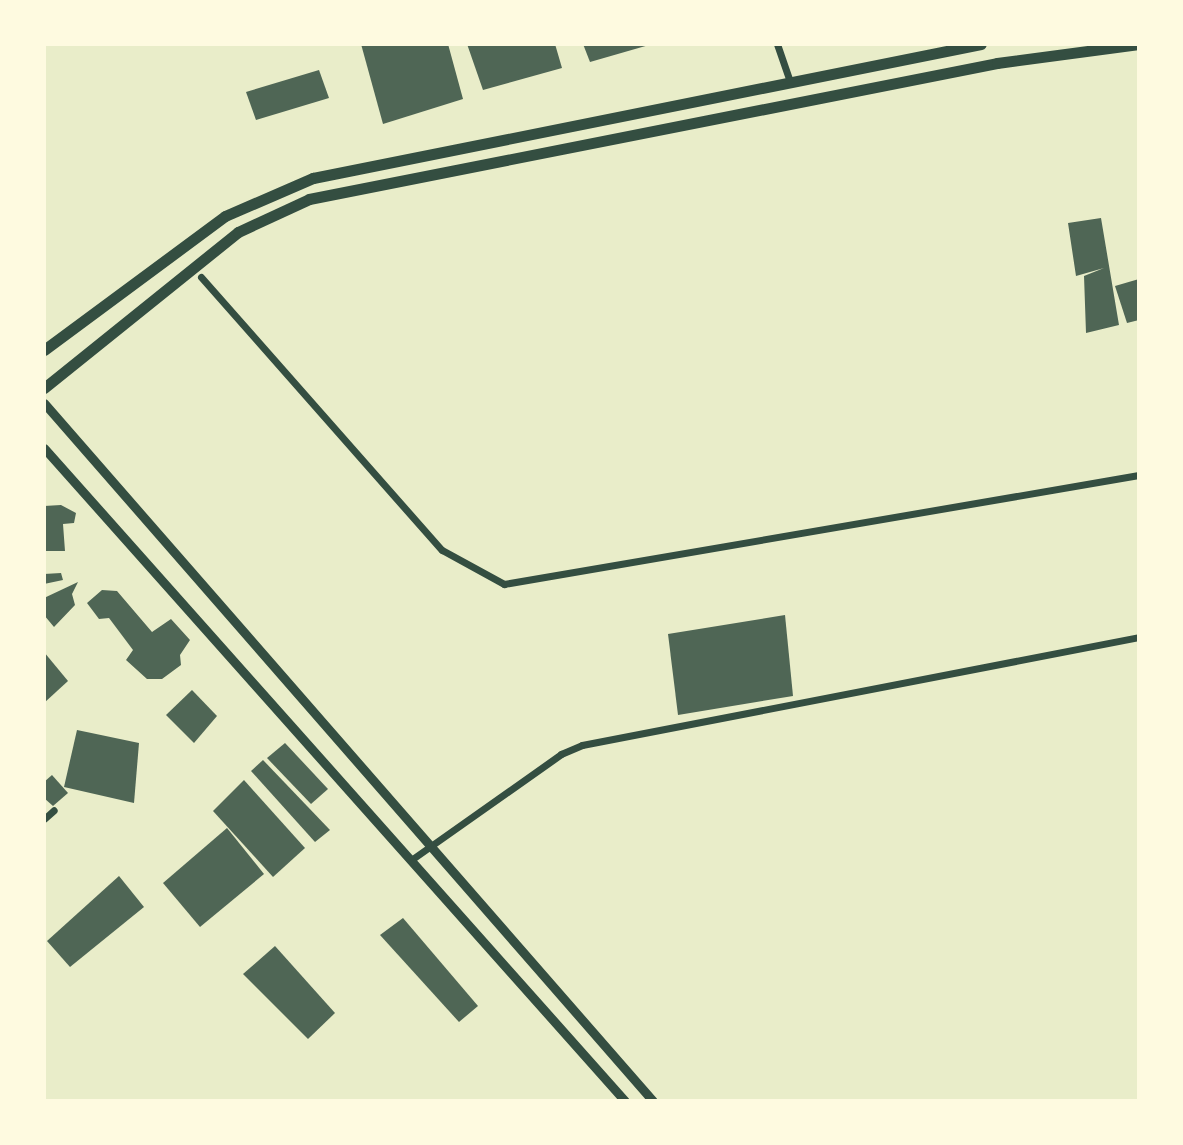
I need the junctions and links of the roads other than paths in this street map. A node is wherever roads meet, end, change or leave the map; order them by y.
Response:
1 (777, 44) edge
2 (981, 44) edge
3 (1139, 44) edge
4 (789, 79) junction
5 (201, 277) dead end
6 (44, 350) edge
7 (44, 388) edge
8 (44, 403) edge
9 (44, 448) edge
10 (1139, 475) edge
11 (1139, 637) edge
12 (54, 810) dead end
13 (44, 819) edge
14 (428, 847) junction
15 (411, 860) junction
16 (625, 1101) edge
17 (653, 1101) edge

1 - 4 street
2 - 4 main road
3 - 7 main road
4 - 6 main road
5 - 10 street
8 - 14 street
9 - 15 street
11 - 14 street
12 - 13 street
14 - 15 street
14 - 17 street
15 - 16 street

